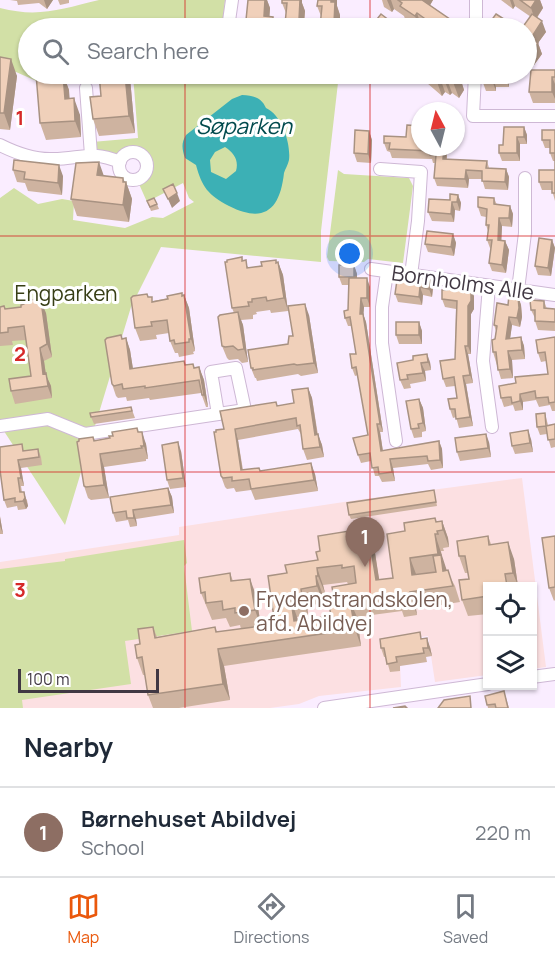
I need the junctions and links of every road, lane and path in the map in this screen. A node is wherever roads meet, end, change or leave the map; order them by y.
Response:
1 (232, 0) edge
2 (477, 0) edge
3 (229, 18) edge
4 (476, 18) edge
5 (475, 84) edge
6 (86, 88) dead end
7 (555, 116) edge
8 (0, 145) edge
9 (91, 155) junction
10 (120, 162) dead end
11 (380, 169) dead end
12 (525, 178) dead end
13 (370, 270) dead end
14 (387, 272) junction
15 (411, 275) junction
16 (489, 286) junction
17 (518, 290) junction
18 (555, 295) edge
19 (218, 414) edge
20 (0, 426) edge
21 (492, 427) dead end
22 (396, 441) dead end
23 (555, 674) edge
24 (537, 676) edge
25 (483, 685) edge
26 (324, 708) edge

1 - 3 street
2 - 4 street
5 - 7 street
6 - 9 street
8 - 9 street
9 - 10 street
11 - 15 street
12 - 17 street
13 - 14 street, Bornholms Alle
14 - 15 street, Bornholms Alle
14 - 22 street
15 - 16 street, Bornholms Alle
16 - 17 street, Bornholms Alle
16 - 21 street
17 - 18 street, Bornholms Alle
19 - 20 street
23 - 24 street
25 - 26 street

